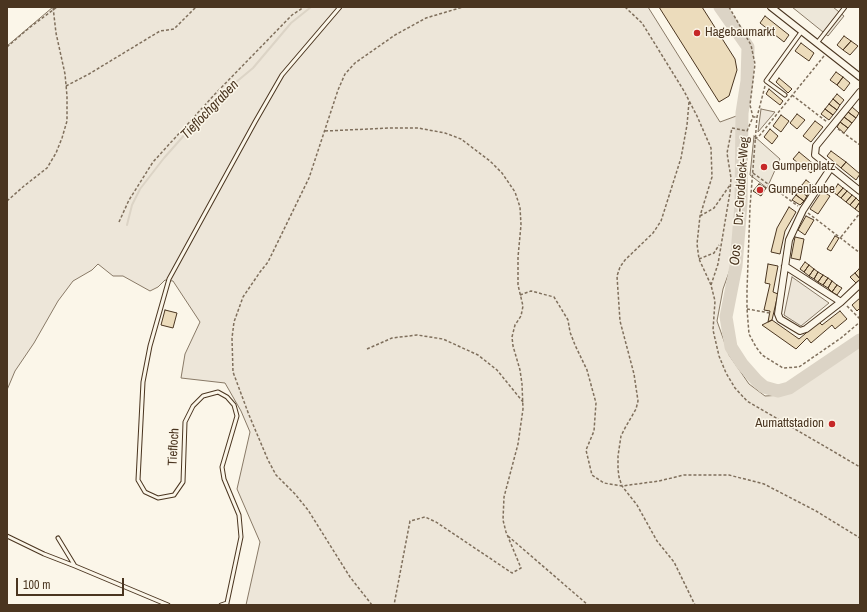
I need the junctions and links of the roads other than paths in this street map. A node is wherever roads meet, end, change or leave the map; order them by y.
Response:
1 (340, 7) edge
2 (772, 7) edge
3 (845, 7) edge
4 (802, 32) junction
5 (817, 43) junction
6 (860, 76) edge
7 (860, 92) edge
8 (786, 95) dead end
9 (830, 169) junction
10 (860, 191) edge
11 (785, 266) junction
12 (860, 284) edge
13 (841, 302) junction
14 (7, 536) edge
15 (58, 538) dead end
16 (75, 566) junction
17 (227, 604) edge
18 (168, 605) edge
19 (221, 605) edge

1 - 17 lane, Tiefloch
2 - 4 street
3 - 5 lane
4 - 5 street
4 - 8 lane
5 - 6 street
7 - 9 street
9 - 10 street
9 - 11 street
11 - 13 street
11 - 13 street
12 - 13 street
14 - 16 lane
15 - 16 lane
16 - 18 lane
17 - 19 lane, Tiefloch

